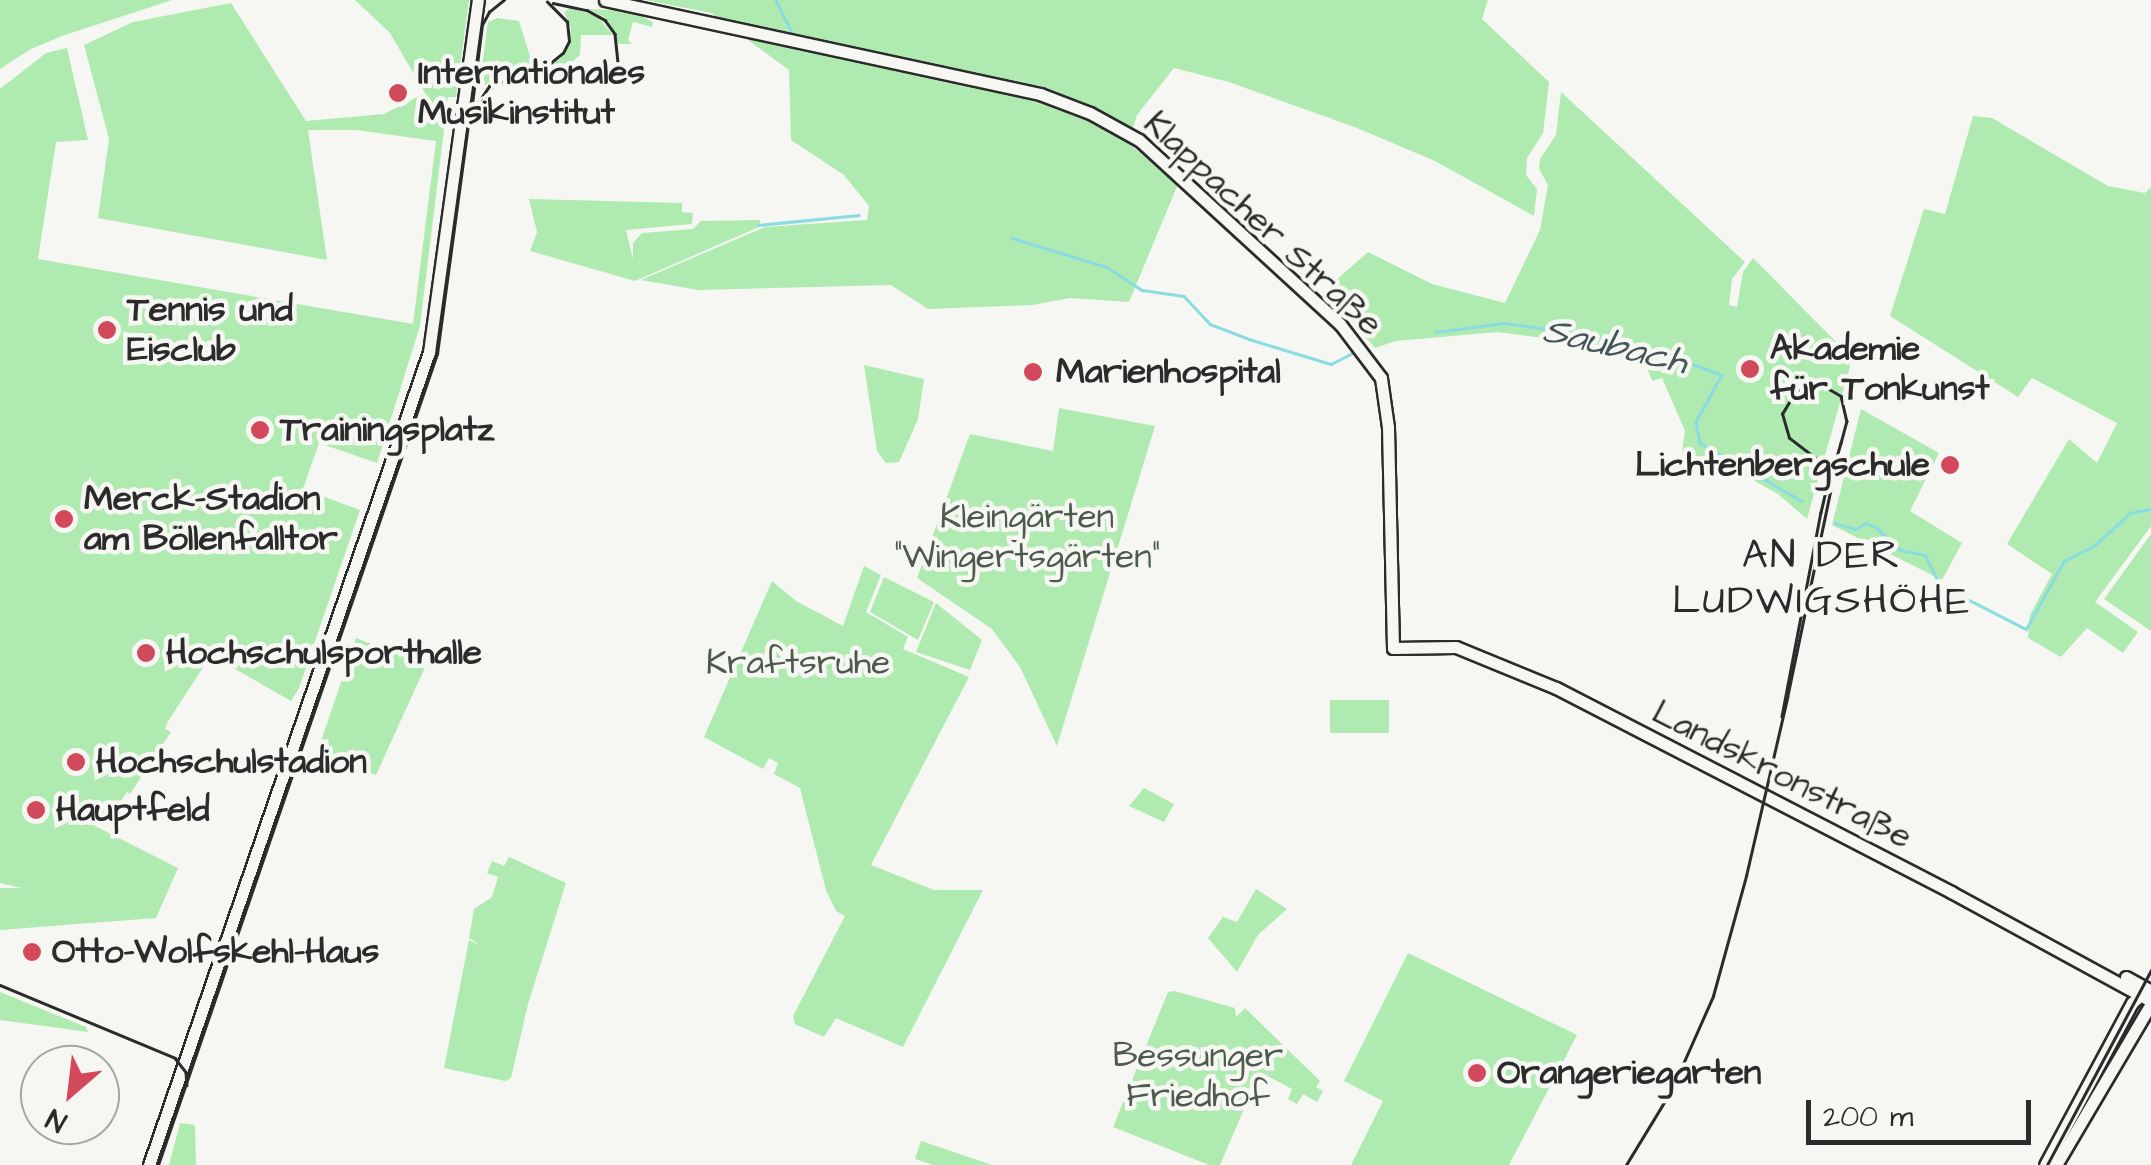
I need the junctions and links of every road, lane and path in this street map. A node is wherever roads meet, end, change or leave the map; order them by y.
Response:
1 (478, 0) edge
2 (605, 0) edge
3 (1394, 648) joint
4 (2148, 996) edge
5 (148, 1165) edge
6 (2045, 1165) edge
7 (2056, 1165) edge

1 - 5 main road
2 - 3 main road, Klappacher Straße
3 - 4 main road, Landskronstraße
4 - 6 main road
4 - 7 main road

